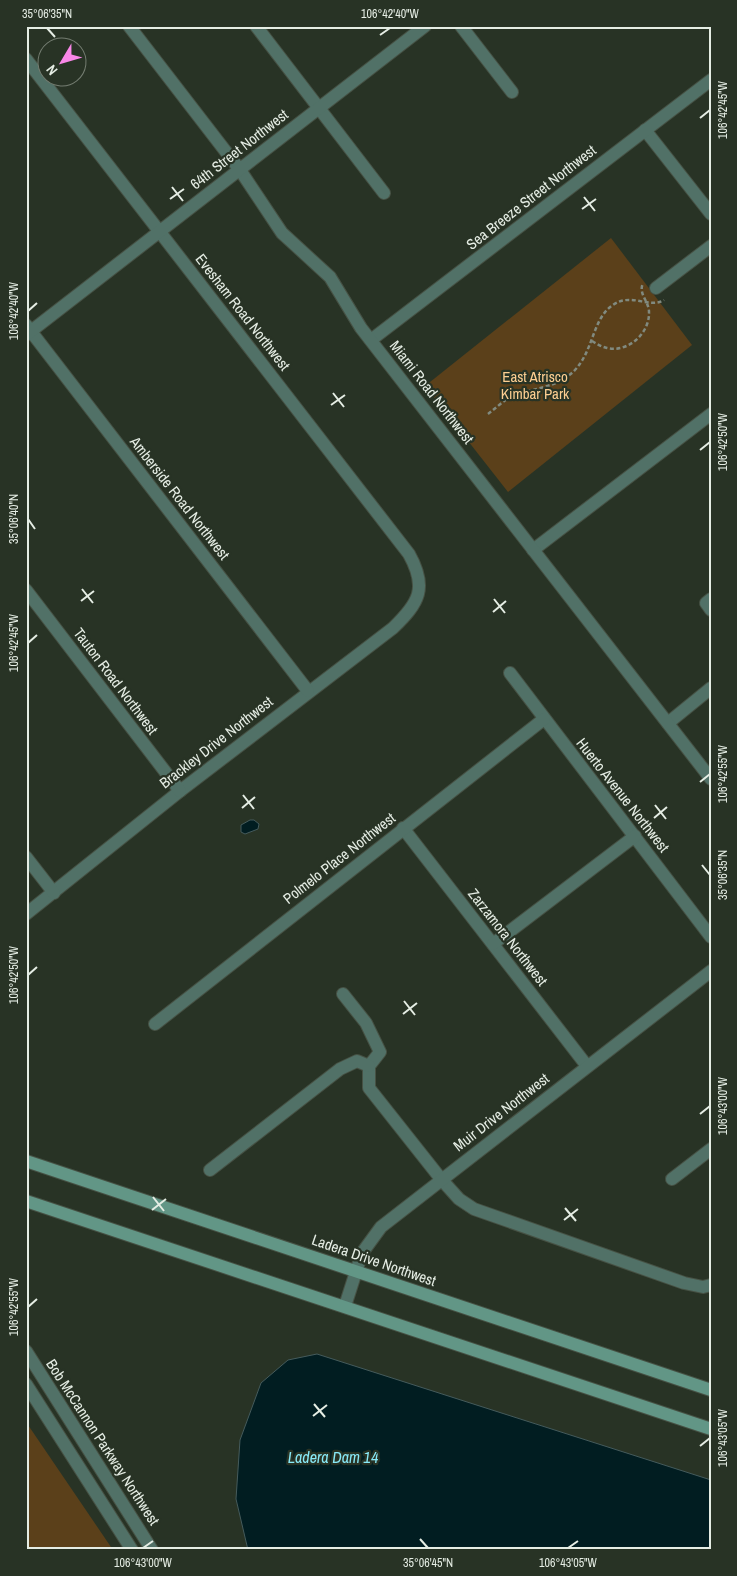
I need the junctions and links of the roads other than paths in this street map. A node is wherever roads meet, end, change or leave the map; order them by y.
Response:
1 (129, 26) edge
2 (256, 26) edge
3 (425, 26) edge
4 (462, 26) edge
5 (26, 58) edge
6 (711, 80) edge
7 (512, 92) dead end
8 (318, 108) junction
9 (645, 130) junction
10 (240, 170) junction
11 (384, 193) dead end
12 (711, 214) edge
13 (160, 232) junction
14 (711, 246) edge
15 (656, 288) dead end
16 (28, 330) edge
17 (371, 340) junction
18 (711, 414) edge
19 (534, 550) junction
20 (26, 590) edge
21 (420, 592) joint
22 (510, 673) dead end
23 (711, 688) edge
24 (308, 691) junction
25 (544, 719) junction
26 (668, 723) junction
27 (711, 779) edge
28 (180, 791) junction
29 (404, 828) junction
30 (635, 836) junction
31 (26, 857) edge
32 (54, 893) junction
33 (26, 914) edge
34 (711, 937) edge
35 (493, 944) junction
36 (711, 971) edge
37 (343, 994) dead end
38 (155, 1024) dead end
39 (369, 1066) junction
40 (587, 1066) junction
41 (711, 1149) edge
42 (26, 1160) edge
43 (210, 1170) dead end
44 (441, 1179) junction
45 (672, 1179) dead end
46 (26, 1201) edge
47 (356, 1271) junction
48 (711, 1285) edge
49 (345, 1306) junction
50 (26, 1352) edge
51 (26, 1384) edge
52 (711, 1390) edge
53 (711, 1429) edge
54 (132, 1550) edge
55 (152, 1550) edge

1 - 10 street, Miami Road Northwest
2 - 8 street
3 - 8 street, 64th Street Northwest
4 - 7 street
5 - 13 street, Evesham Road Northwest
6 - 9 street, Sea Breeze Street Northwest
8 - 10 street, 64th Street Northwest
8 - 11 street
9 - 12 street
9 - 17 street, Sea Breeze Street Northwest
10 - 13 street, 64th Street Northwest
10 - 17 street, Miami Road Northwest
13 - 16 street, 64th Street Northwest
13 - 21 street, Evesham Road Northwest
14 - 15 street
16 - 24 street, Amberside Road Northwest
17 - 19 street, Miami Road Northwest
18 - 19 street
19 - 26 street, Miami Road Northwest
20 - 28 street, Tauton Road Northwest
21 - 24 street, Brackley Drive Northwest
22 - 25 street, Huerto Avenue Northwest
23 - 26 street
24 - 28 street, Brackley Drive Northwest
25 - 29 street, Polmelo Place Northwest
25 - 30 street, Huerto Avenue Northwest
26 - 27 street, Miami Road Northwest
28 - 32 street, Brackley Drive Northwest
29 - 35 street, Zarzamora Northwest
29 - 38 street, Polmelo Place Northwest
30 - 34 street, Huerto Avenue Northwest
30 - 35 street
31 - 32 street
32 - 33 street, Brackley Drive Northwest
35 - 40 street, Zarzamora Northwest
36 - 40 street, Muir Drive Northwest
37 - 39 street
39 - 43 street
39 - 44 street
40 - 44 street, Muir Drive Northwest
41 - 45 street
42 - 47 main road, Ladera Drive Northwest
44 - 47 street, Muir Drive Northwest
44 - 48 street
46 - 49 main road
47 - 49 street, Muir Drive Northwest
47 - 52 main road, Ladera Drive Northwest
49 - 53 main road
50 - 55 street, Bob McCannon Parkway Northwest
51 - 54 street

